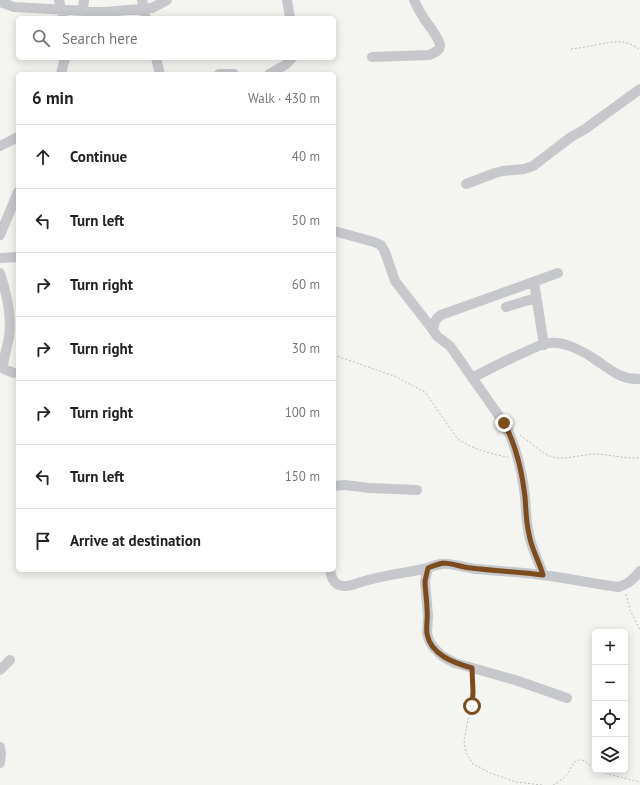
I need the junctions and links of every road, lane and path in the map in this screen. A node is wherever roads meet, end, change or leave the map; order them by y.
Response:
1 (167, 0) edge
2 (287, 0) edge
3 (414, 0) edge
4 (0, 2) edge
5 (61, 9) edge
6 (82, 9) edge
7 (144, 9) edge
8 (290, 16) edge
9 (571, 49) dead end
10 (640, 50) edge
11 (372, 56) dead end
12 (64, 60) edge
13 (156, 60) edge
14 (290, 60) edge
15 (61, 72) edge
16 (160, 72) edge
17 (273, 72) edge
18 (640, 89) edge
19 (16, 138) edge
20 (0, 146) edge
21 (466, 184) dead end
22 (16, 197) edge
23 (336, 232) edge
24 (0, 234) edge
25 (16, 257) edge
26 (0, 258) edge
27 (0, 273) edge
28 (558, 273) dead end
29 (534, 282) junction
30 (536, 298) junction
31 (506, 307) dead end
32 (433, 330) junction
33 (544, 345) junction
34 (336, 356) edge
35 (14, 373) dead end
36 (472, 378) junction
37 (640, 379) edge
38 (507, 428) junction
39 (517, 458) junction
40 (640, 458) edge
41 (336, 486) edge
42 (417, 490) dead end
43 (428, 568) junction
44 (640, 571) edge
45 (331, 572) edge
46 (543, 575) junction
47 (624, 585) junction
48 (640, 630) edge
49 (10, 660) dead end
50 (472, 668) junction
51 (0, 670) edge
52 (567, 698) dead end
53 (0, 747) edge
54 (0, 763) edge
55 (592, 766) edge
56 (606, 773) edge
57 (640, 782) edge
58 (542, 785) edge
59 (553, 785) edge

1 - 7 street
2 - 8 street
3 - 11 street
4 - 5 street
5 - 6 street
6 - 7 street
9 - 10 path
12 - 15 street
13 - 16 street
14 - 17 street
18 - 21 street
19 - 20 street
22 - 24 street
23 - 32 street
25 - 26 street
27 - 35 street
28 - 29 street
29 - 30 street
29 - 32 street
30 - 31 street
30 - 33 street
32 - 36 street
33 - 36 street
33 - 37 street
34 - 39 path
36 - 38 street
38 - 39 street
38 - 40 path
39 - 46 street
41 - 42 street
43 - 45 street
43 - 46 street
43 - 50 street
44 - 47 street
46 - 47 street
47 - 48 path
49 - 51 street
50 - 52 street
50 - 58 path
53 - 54 street
55 - 59 path
56 - 57 path

